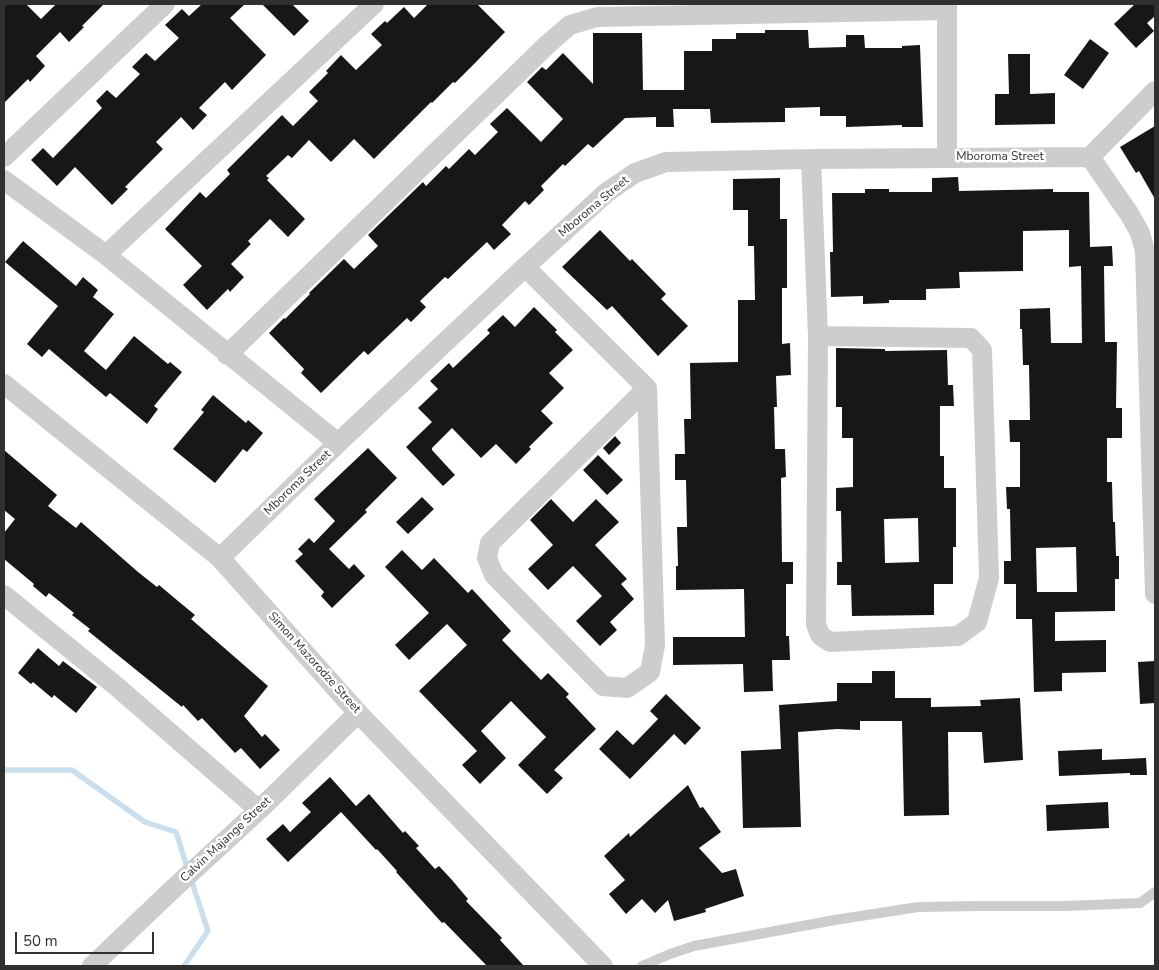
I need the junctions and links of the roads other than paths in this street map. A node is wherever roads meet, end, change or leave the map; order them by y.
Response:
1 (165, 4) edge
2 (374, 4) edge
3 (947, 7) edge
4 (1155, 91) edge
5 (4, 156) edge
6 (1090, 157) junction
7 (810, 158) junction
8 (947, 158) junction
9 (4, 180) edge
10 (106, 256) junction
11 (525, 267) junction
12 (1152, 332) edge
13 (818, 336) junction
14 (227, 355) junction
15 (4, 384) edge
16 (647, 388) junction
17 (338, 443) junction
18 (220, 558) junction
19 (1155, 594) edge
20 (4, 596) edge
21 (358, 713) junction
22 (259, 810) junction
23 (1155, 892) edge
24 (92, 966) edge
25 (603, 966) edge
26 (642, 966) edge

1 - 5 street
2 - 10 street
3 - 8 street
3 - 14 street
4 - 6 street
6 - 8 street, Mboroma Street
6 - 12 street
7 - 8 street, Mboroma Street
7 - 11 street, Mboroma Street
7 - 13 street
9 - 10 street
10 - 14 street
11 - 16 street
11 - 17 street, Mboroma Street
12 - 19 street
13 - 13 street
14 - 17 street
15 - 18 street, Simon Mazorodze Street
16 - 16 street
17 - 18 street, Mboroma Street
18 - 21 street, Simon Mazorodze Street
20 - 22 street
21 - 22 street, Calvin Majange Street
21 - 25 street, Simon Mazorodze Street
22 - 24 street, Calvin Majange Street
23 - 26 lane

